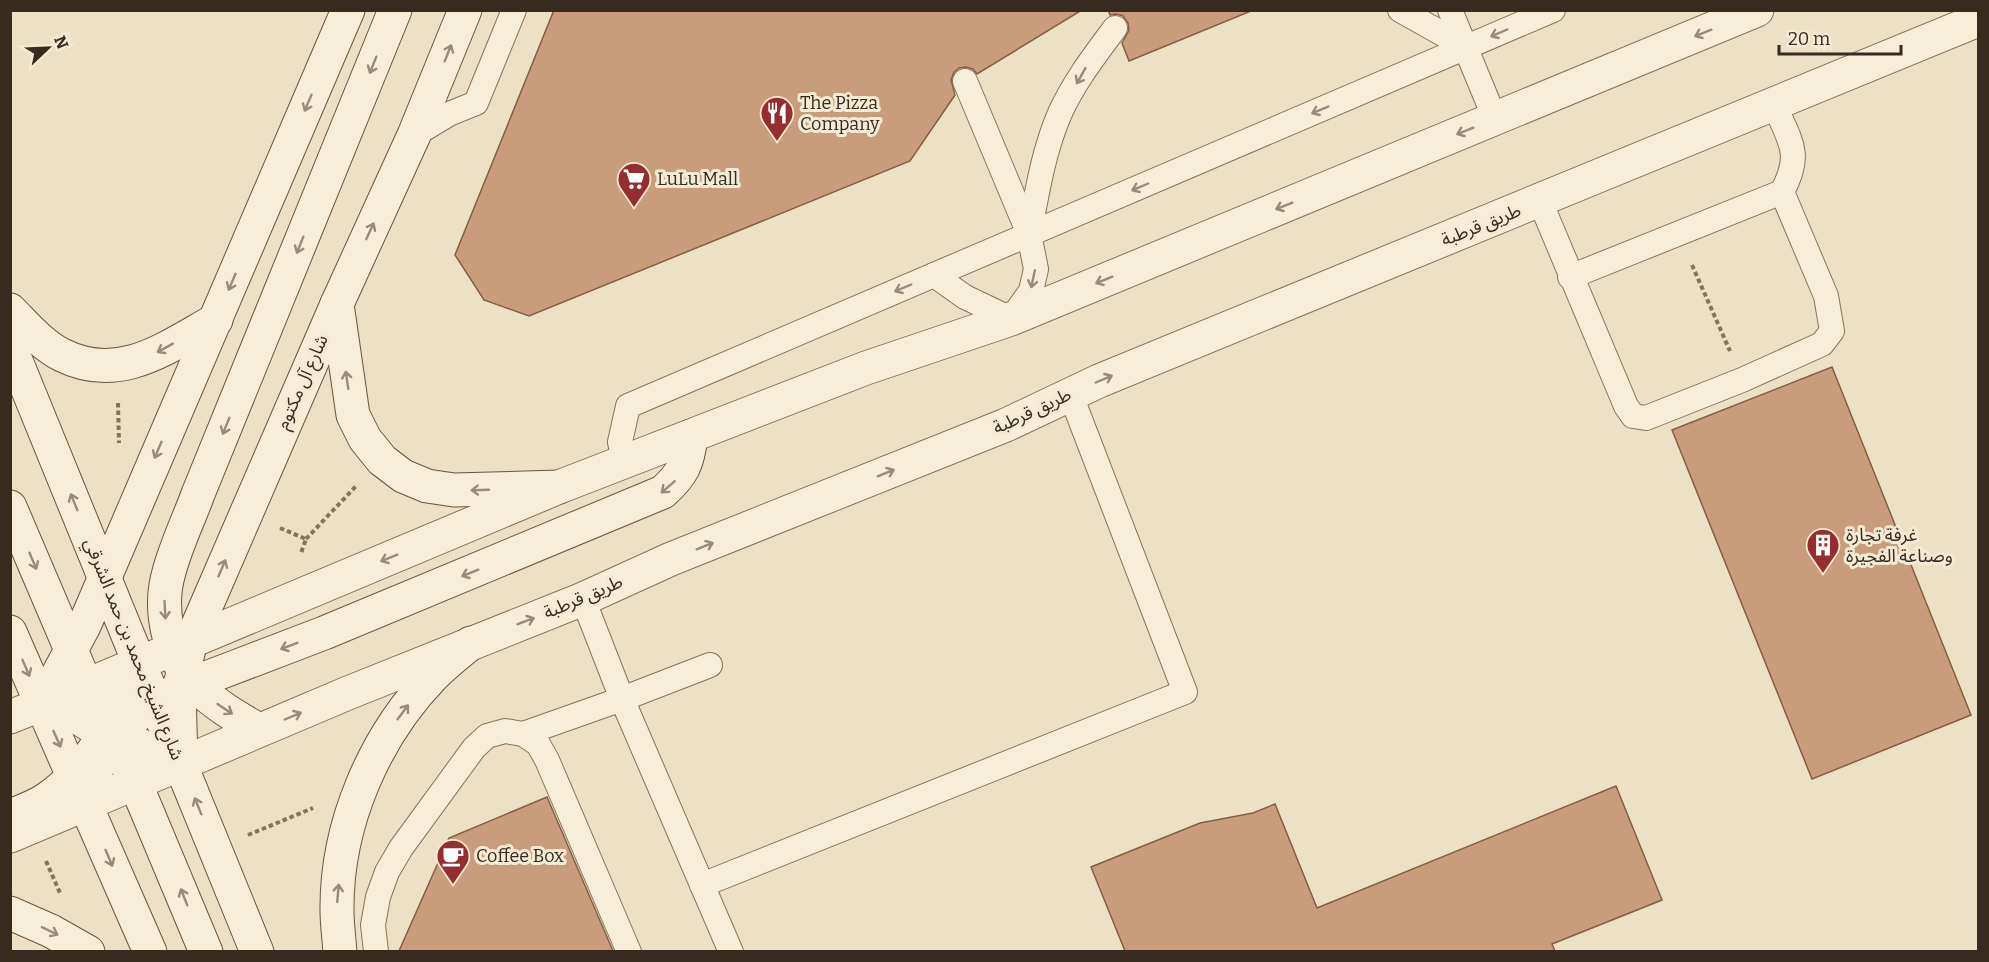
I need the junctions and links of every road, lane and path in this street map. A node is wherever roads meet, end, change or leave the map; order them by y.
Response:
1 (348, 10) edge
2 (395, 10) edge
3 (465, 10) edge
4 (514, 10) edge
5 (1400, 10) edge
6 (1450, 10) edge
7 (1553, 10) edge
8 (1757, 10) edge
9 (1978, 20) edge
10 (1115, 28) dead end
11 (1466, 47) junction
12 (965, 81) dead end
13 (1774, 104) junction
14 (1495, 119) junction
15 (414, 135) junction
16 (1782, 192) junction
17 (1540, 201) junction
18 (1679, 233) junction
19 (1029, 234) junction
20 (934, 275) junction
21 (1570, 277) junction
22 (337, 304) junction
23 (10, 310) edge
24 (1011, 319) junction
25 (216, 320) junction
26 (10, 346) edge
27 (116, 365) junction
28 (1742, 380) junction
29 (1070, 393) junction
30 (691, 436) junction
31 (120, 451) dead end
32 (382, 460) junction
33 (624, 462) junction
34 (559, 488) junction
35 (10, 507) edge
36 (306, 539) dead end
37 (104, 576) junction
38 (582, 599) junction
39 (10, 632) edge
40 (471, 643) junction
41 (71, 651) junction
42 (139, 662) junction
43 (710, 664) dead end
44 (179, 672) junction
45 (86, 685) junction
46 (622, 699) junction
47 (42, 704) junction
48 (10, 717) edge
49 (259, 730) junction
50 (111, 733) junction
51 (523, 734) junction
52 (181, 764) junction
53 (135, 783) junction
54 (80, 789) junction
55 (10, 816) edge
56 (10, 836) edge
57 (702, 885) junction
58 (10, 913) edge
59 (88, 951) edge
60 (150, 951) edge
61 (206, 951) edge
62 (257, 951) edge
63 (340, 951) edge
64 (376, 951) edge
65 (629, 951) edge
66 (731, 951) edge

1 -> 25 main road
2 -> 44 main road, شارع الشيخ محمد بن حمد الشرقي
15 -> 3 main road, شارع آل مكتوم
4 - 15 lane
5 - 11 lane
6 - 11 lane
7 -> 11 lane
8 -> 14 main road
9 - 13 main road, طريق قرطبة
10 -> 19 lane
11 - 14 lane
11 -> 19 lane
12 - 19 lane
13 - 16 lane
13 - 17 main road, طريق قرطبة
14 -> 24 main road
22 -> 15 main road, شارع آل مكتوم
16 - 18 lane
16 - 28 lane
17 - 21 lane
29 -> 17 main road, طريق قرطبة
18 - 21 lane
18 - 28 path
19 - 20 lane
19 -> 24 lane
20 - 24 lane
20 -> 33 lane
21 - 28 lane
32 -> 22 main road
44 -> 22 main road, شارع آل مكتوم
23 - 27 main road
24 - 30 main road
25 -> 27 main road
25 -> 37 main road
37 -> 26 main road, شارع الشيخ محمد بن حمد الشرقي
27 - 31 path
38 -> 29 main road, طريق قرطبة
29 - 57 lane
30 - 33 main road
30 -> 44 main road
34 -> 32 main road
32 - 36 path
33 - 34 main road
34 -> 44 main road
35 -> 41 main road
37 - 41 main road
37 - 42 main road, شارع الشيخ محمد بن حمد الشرقي
40 -> 38 main road, طريق قرطبة
38 - 46 lane
39 -> 47 main road
49 -> 40 main road, طريق قرطبة
63 -> 40 main road
41 - 45 main road
41 - 47 main road
42 - 44 main road
42 - 45 main road
42 - 50 main road
43 - 46 lane
44 -> 49 main road
44 - 50 main road
44 - 52 main road, شارع الشيخ محمد بن حمد الشرقي
45 - 47 main road
45 - 50 main road
46 - 51 lane
46 - 57 lane
47 - 48 main road
47 - 50 main road
47 -> 54 main road
49 - 52 main road, طريق قرطبة
50 - 52 main road
50 - 53 main road
50 - 54 main road
51 - 64 lane
51 - 65 lane
52 - 53 main road, طريق قرطبة
62 -> 52 main road, شارع الشيخ محمد بن حمد الشرقي
53 - 54 main road, طريق قرطبة
61 -> 53 main road
54 - 55 main road
54 - 56 main road, طريق قرطبة
54 -> 60 main road
57 - 66 lane
58 -> 59 main road

